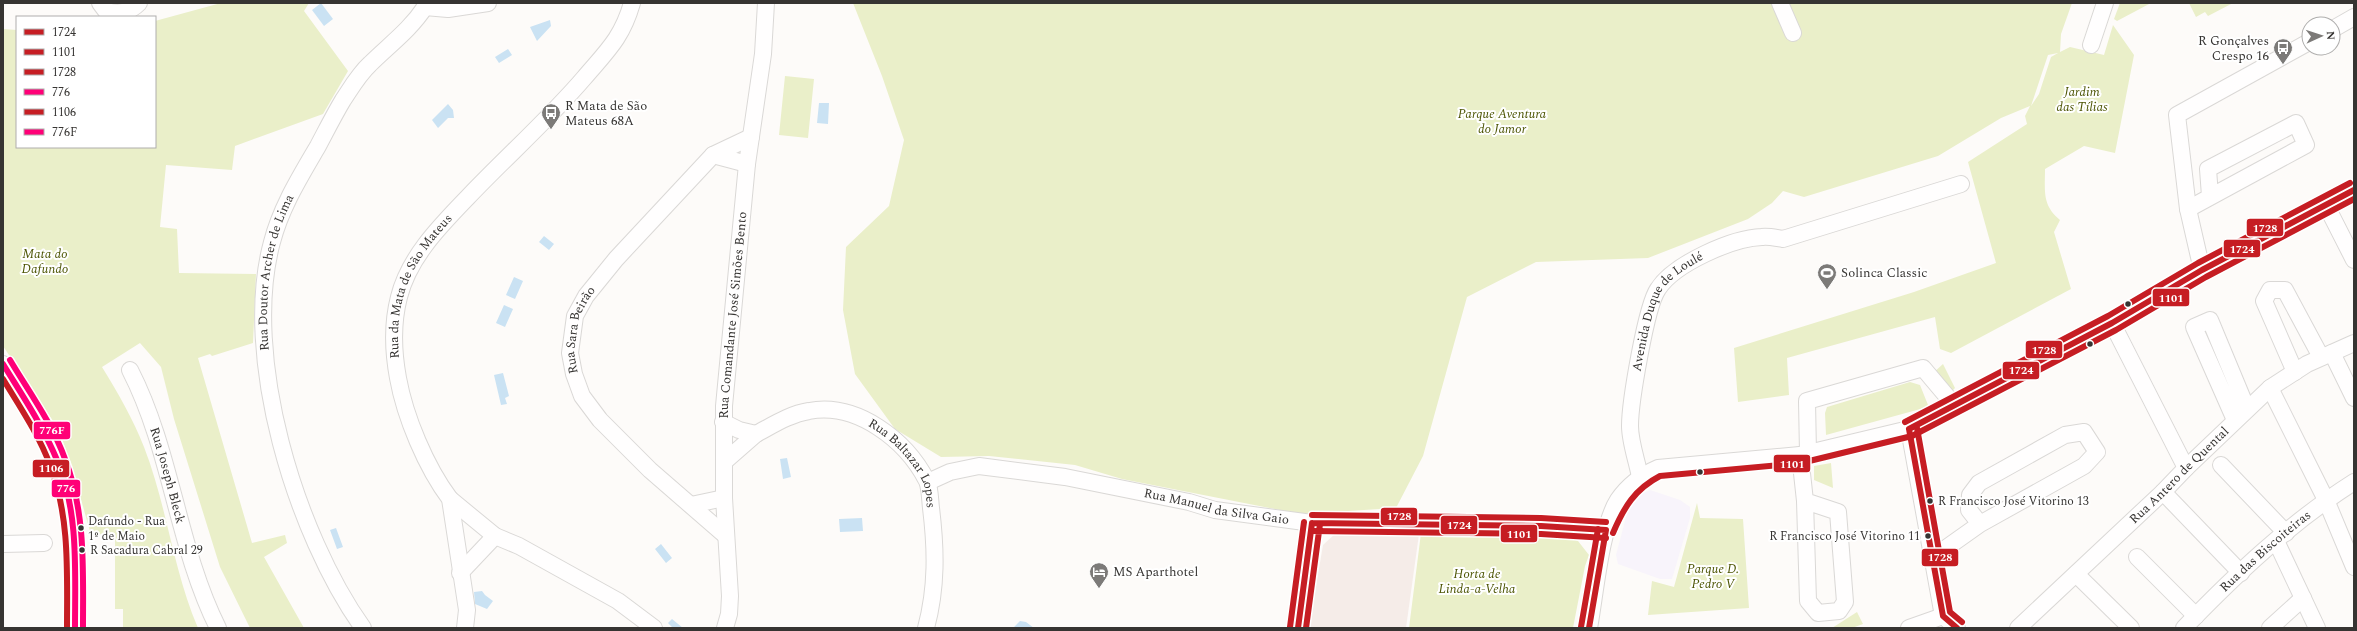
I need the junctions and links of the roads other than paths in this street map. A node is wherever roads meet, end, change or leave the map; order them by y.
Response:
1 (100, 3) edge
2 (139, 3) edge
3 (488, 3) edge
4 (632, 3) edge
5 (766, 3) edge
6 (1780, 3) edge
7 (2106, 3) edge
8 (423, 5) edge
9 (2354, 17) edge
10 (2341, 24) edge
11 (1793, 33) dead end
12 (2091, 45) dead end
13 (2301, 46) edge
14 (751, 137) junction
15 (713, 155) junction
16 (747, 164) junction
17 (1961, 184) dead end
18 (2354, 190) edge
19 (2210, 196) junction
20 (2326, 205) junction
21 (2188, 209) junction
22 (2354, 260) edge
23 (2202, 270) junction
24 (2112, 322) junction
25 (2354, 343) edge
26 (2326, 355) junction
27 (3, 364) edge
28 (130, 370) dead end
29 (2295, 372) junction
30 (2270, 388) junction
31 (2354, 398) edge
32 (1955, 406) junction
33 (2247, 409) junction
34 (2235, 420) junction
35 (723, 422) junction
36 (1909, 429) junction
37 (756, 434) junction
38 (1804, 454) junction
39 (724, 462) junction
40 (2221, 465) dead end
41 (2186, 468) junction
42 (1640, 477) junction
43 (928, 482) junction
44 (2354, 482) edge
45 (2164, 492) junction
46 (724, 498) junction
47 (450, 499) junction
48 (2326, 500) junction
49 (1805, 501) junction
50 (691, 505) junction
51 (1312, 523) junction
52 (1980, 524) junction
53 (1606, 530) junction
54 (495, 536) junction
55 (726, 536) junction
56 (2281, 537) junction
57 (44, 543) dead end
58 (3, 544) edge
59 (2137, 557) dead end
60 (1932, 558) junction
61 (2354, 567) edge
62 (460, 573) junction
63 (2241, 573) junction
64 (2076, 574) junction
65 (2303, 598) junction
66 (1943, 616) junction
67 (2196, 616) junction
68 (76, 628) edge
69 (218, 628) edge
70 (363, 628) edge
71 (465, 628) edge
72 (654, 628) edge
73 (725, 628) edge
74 (926, 628) edge
75 (1298, 628) edge
76 (1589, 628) edge
77 (1909, 628) edge
78 (1957, 628) edge
79 (2018, 628) edge
80 (2131, 628) edge
81 (2184, 628) edge
82 (2270, 628) edge
83 (2317, 628) edge

1 - 2 street
3 - 8 street, Rua Doutor Archer de Lima
4 - 47 street, Rua da Mata de São Mateus
5 - 14 street, Rua Comandante José Simões Bento
6 - 11 street
7 - 12 street
8 - 70 street, Rua Doutor Archer de Lima
9 - 10 street
13 - 21 street
14 - 15 street, Rua Sara Beirão
14 - 16 street, Rua Comandante José Simões Bento
15 - 16 street
15 - 50 street, Rua Sara Beirão
16 - 35 street, Rua Comandante José Simões Bento
17 - 42 street, Avenida Duque de Loulé
18 - 20 street
19 - 19 street
19 - 21 street
20 - 22 street
20 - 23 street
21 - 23 street
23 - 24 street
24 - 32 street
24 - 41 street
25 - 26 street, Rua Antero de Quental
26 - 29 street, Rua Antero de Quental
26 - 29 street
26 - 31 street
27 - 68 street
28 - 69 street, Rua Joseph Bleck
29 - 30 street, Rua Antero de Quental
30 - 33 street, Rua Antero de Quental
30 - 48 street
32 - 36 street
32 - 38 street
33 - 34 street, Rua Antero de Quental
33 - 34 street
34 - 41 street, Rua Antero de Quental
35 - 37 street
35 - 39 street, Rua Comandante José Simões Bento
36 - 38 street
36 - 60 street
37 - 39 street, Rua Baltazar Lopes
37 - 43 street, Rua Baltazar Lopes
38 - 42 street
38 - 49 street
39 - 46 street, Rua Comandante José Simões Bento
40 - 56 street
41 - 45 street, Rua Antero de Quental
42 - 53 street
43 - 51 street, Rua Manuel da Silva Gaio
43 - 74 street, Rua Baltazar Lopes
44 - 48 street, Rua das Biscoiteiras
45 - 63 street
45 - 64 street, Rua Antero de Quental
46 - 50 street
46 - 55 street, Rua Comandante José Simões Bento
47 - 54 street
47 - 62 street, Rua da Mata de São Mateus
48 - 56 street, Rua das Biscoiteiras
48 - 61 street
49 - 49 street
50 - 55 street, Rua Sara Beirão
51 - 53 street, Rua Manuel da Silva Gaio
51 - 75 street
52 - 52 street
52 - 60 street
53 - 76 street
54 - 62 street
54 - 72 street
55 - 73 street, Rua Comandante José Simões Bento
56 - 63 street, Rua das Biscoiteiras
56 - 65 street
57 - 58 street
59 - 67 street
60 - 66 street
62 - 71 street, Rua da Mata de São Mateus
63 - 67 street, Rua das Biscoiteiras
64 - 79 street, Rua Antero de Quental
64 - 80 street
65 - 82 street
65 - 83 street
66 - 77 street
66 - 78 street
67 - 81 street, Rua das Biscoiteiras

